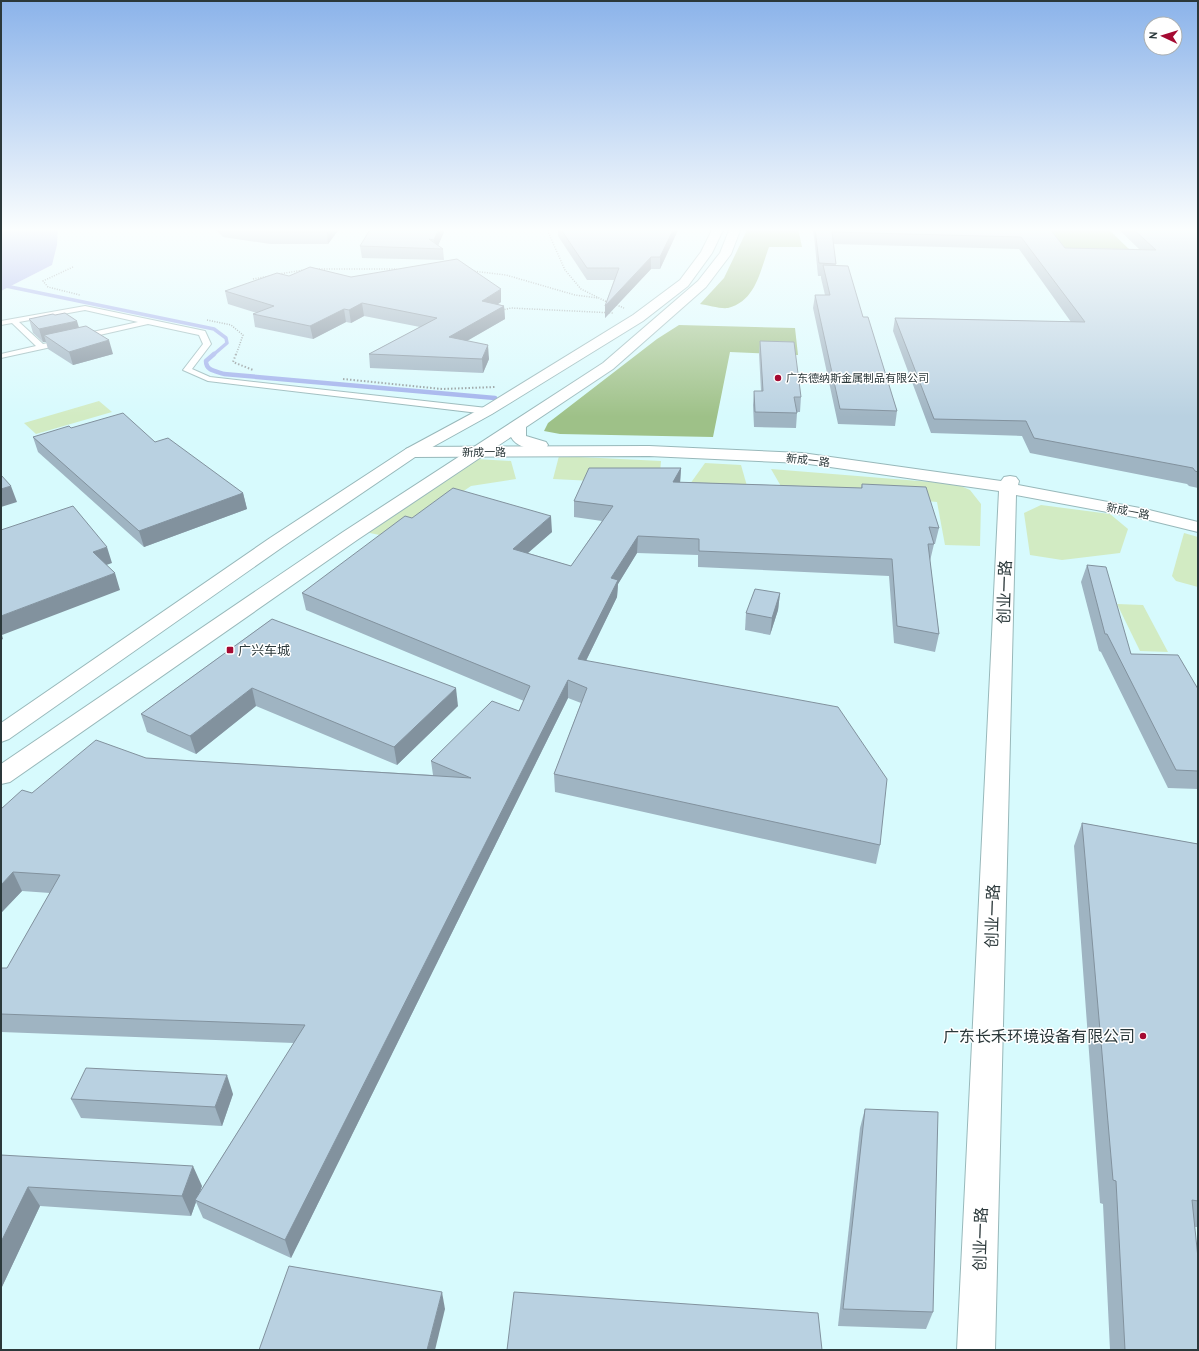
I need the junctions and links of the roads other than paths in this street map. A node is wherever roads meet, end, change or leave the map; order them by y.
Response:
1 (670, 291) edge
2 (695, 291) edge
3 (14, 321) junction
4 (148, 322) junction
5 (1, 324) edge
6 (42, 346) junction
7 (1, 356) edge
8 (487, 411) junction
9 (520, 424) junction
10 (540, 445) junction
11 (418, 449) junction
12 (483, 449) junction
13 (1008, 492) junction
14 (1198, 519) edge
15 (1198, 527) edge
16 (1, 734) edge
17 (1, 776) edge
18 (976, 1350) edge

1 - 8 main road
2 - 9 main road
3 - 4 lane
3 - 5 lane
3 - 6 lane
4 - 6 lane
4 - 8 lane
6 - 7 lane
8 - 11 main road
9 - 10 main road
9 - 12 main road
10 - 12 main road, 新成一路
10 - 13 main road, 新成一路
11 - 12 main road, 新成一路
11 - 16 main road
12 - 13 main road, 新成一路
12 - 17 main road
13 - 14 main road, 新成一路
13 - 15 main road, 新成一路
13 - 18 main road, 创业一路

